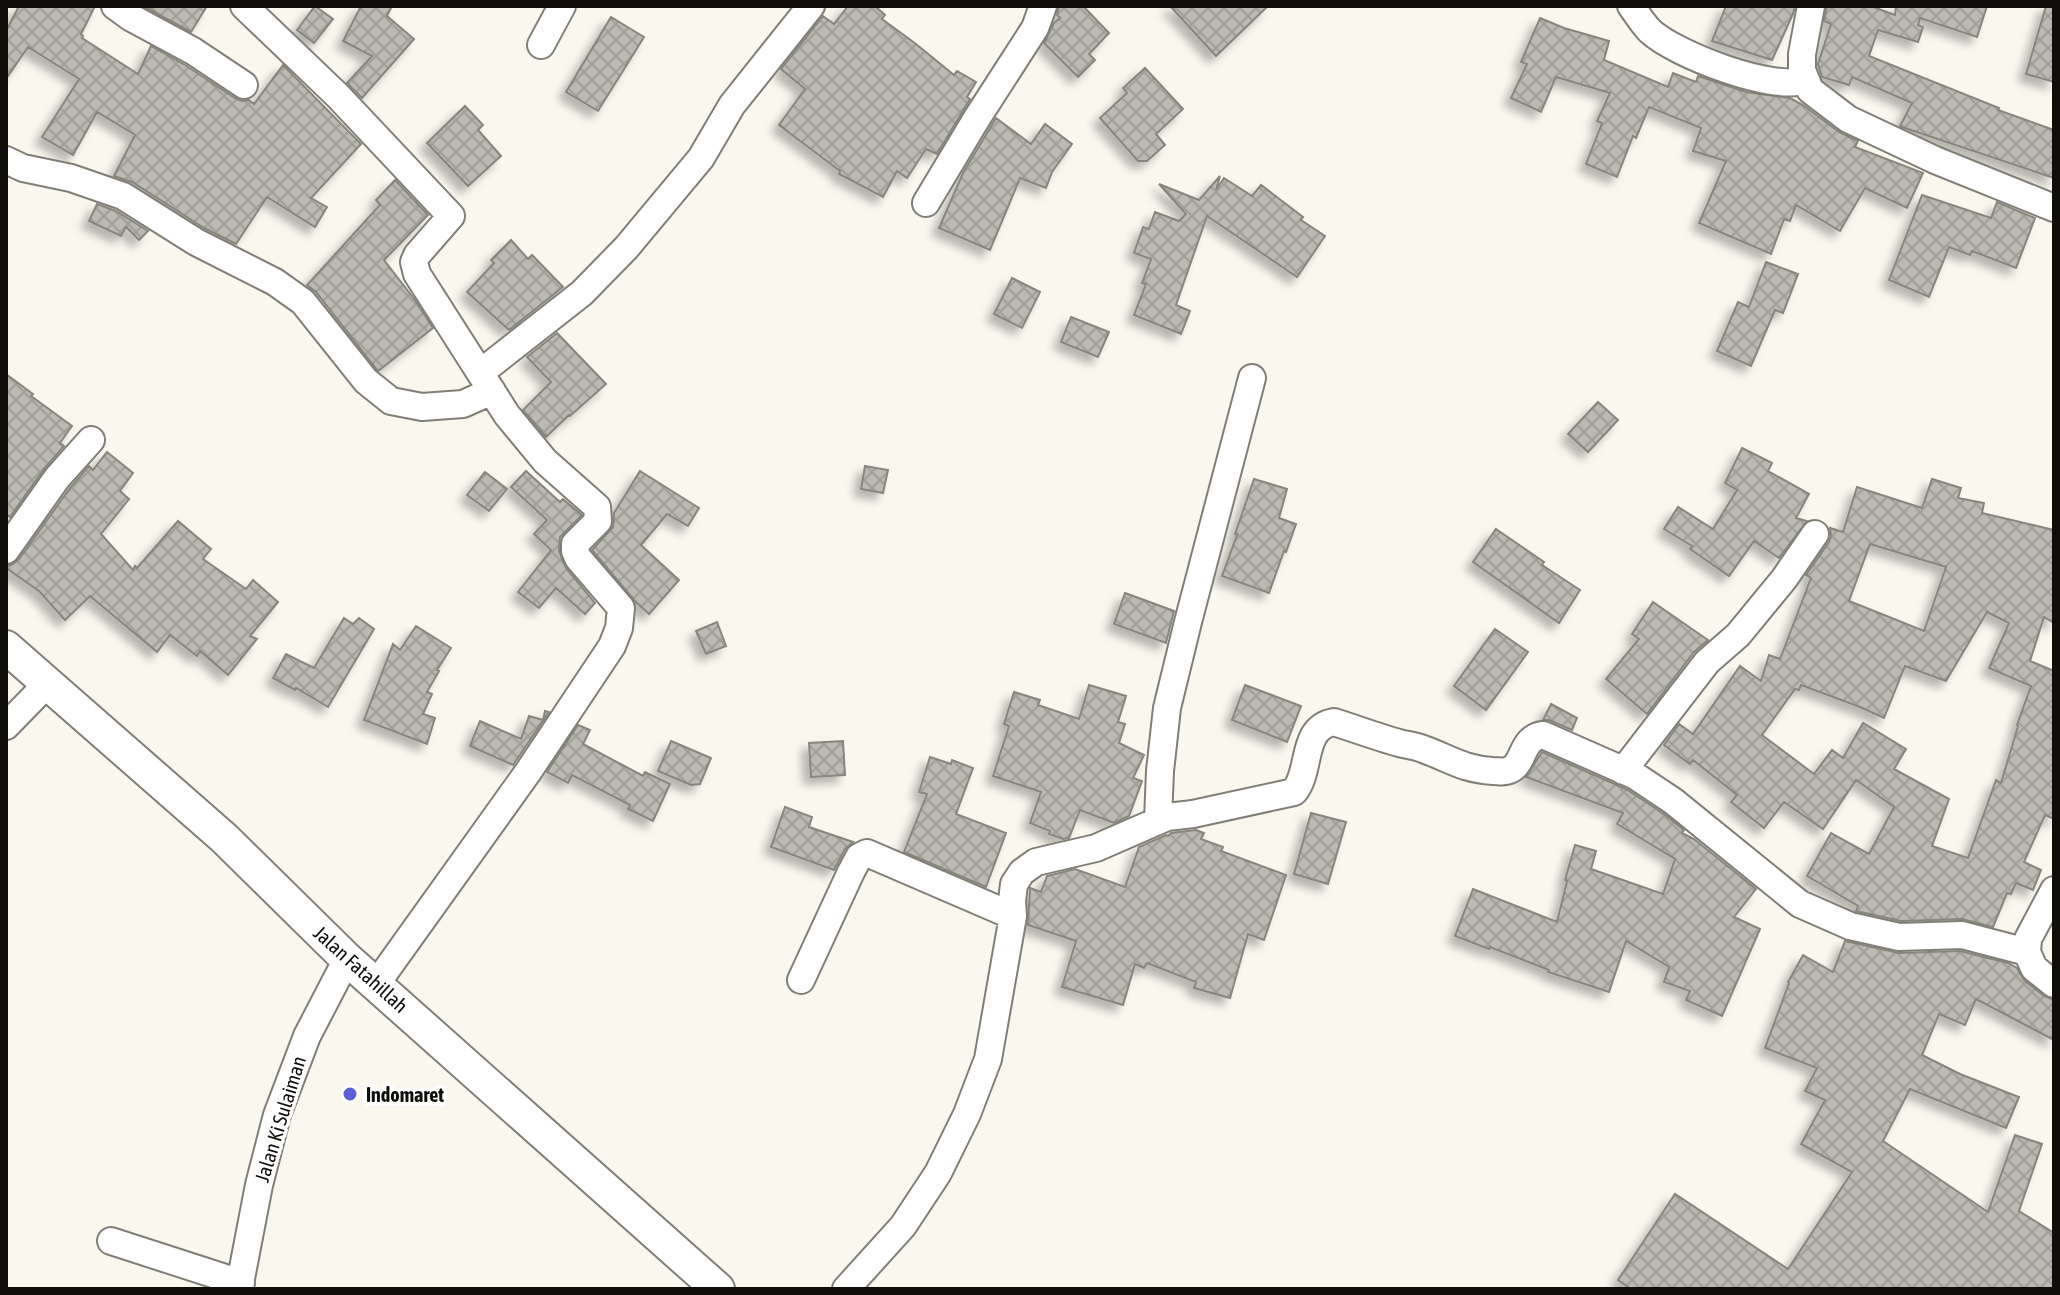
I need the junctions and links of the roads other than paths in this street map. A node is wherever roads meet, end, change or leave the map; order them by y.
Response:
1 (115, 6) edge
2 (244, 6) edge
3 (562, 6) edge
4 (811, 6) edge
5 (1043, 6) edge
6 (1631, 6) edge
7 (1811, 6) edge
8 (541, 45) dead end
9 (1806, 80) junction
10 (244, 85) dead end
11 (6, 160) edge
12 (926, 203) dead end
13 (2054, 208) edge
14 (1252, 378) dead end
15 (486, 382) junction
16 (91, 440) dead end
17 (1815, 534) dead end
18 (6, 550) edge
19 (6, 647) edge
20 (48, 683) junction
21 (6, 726) edge
22 (1623, 771) junction
23 (1158, 820) junction
24 (2054, 890) edge
25 (1013, 916) junction
26 (2027, 952) junction
27 (347, 959) junction
28 (801, 980) dead end
29 (377, 983) junction
30 (2054, 984) edge
31 (111, 1241) dead end
32 (240, 1286) edge
33 (717, 1289) edge
34 (846, 1289) edge

1 - 10 street
2 - 15 street
3 - 8 street
4 - 15 street
5 - 12 street
6 - 9 street
7 - 9 street
9 - 13 street
11 - 15 street
14 - 23 street
15 - 29 street
16 - 18 street
17 - 22 street
19 - 20 street, Jalan Fatahillah
20 - 21 street
20 - 27 street, Jalan Fatahillah
22 - 23 street
22 - 26 street
23 - 25 street
24 - 26 street
25 - 28 street
25 - 34 street
26 - 30 street
27 - 29 street, Jalan Fatahillah
27 - 32 street, Jalan Ki Sulaiman
29 - 33 street, Jalan Fatahillah
31 - 32 street

